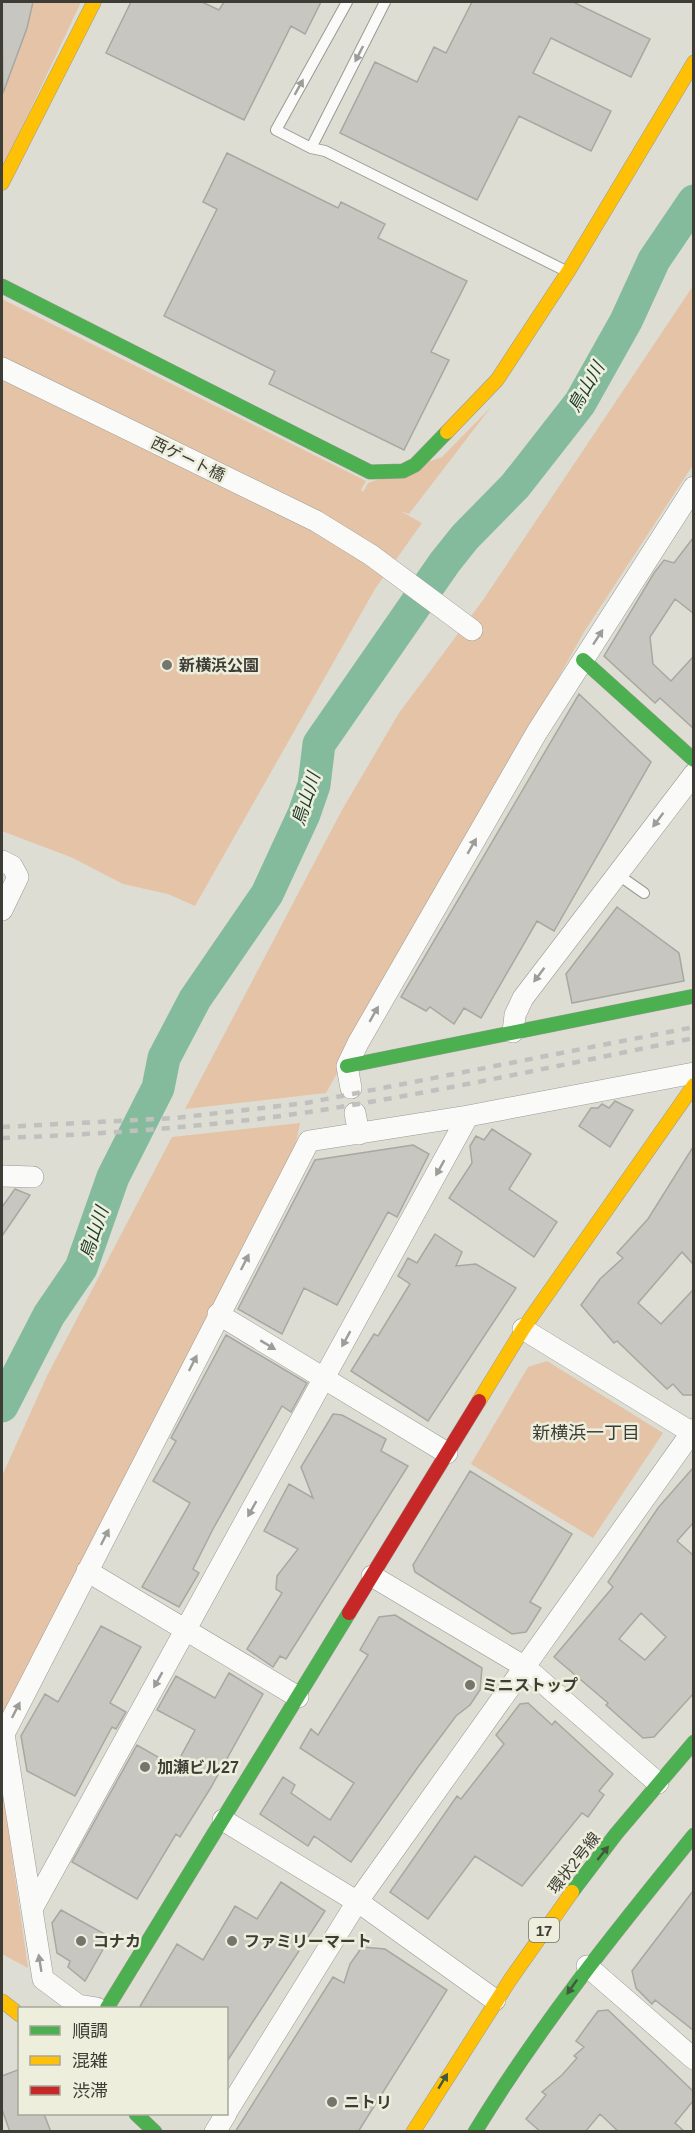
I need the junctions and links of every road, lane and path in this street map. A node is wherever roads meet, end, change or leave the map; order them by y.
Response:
1 (94, 2) edge
2 (347, 2) edge
3 (385, 2) edge
4 (693, 62) edge
5 (311, 148) junction
6 (2, 183) edge
7 (568, 272) junction
8 (2, 286) edge
9 (2, 368) edge
10 (693, 487) edge
11 (466, 626) dead end
12 (584, 660) junction
13 (693, 760) edge
14 (693, 774) edge
15 (2, 861) edge
16 (617, 874) junction
17 (644, 893) dead end
18 (2, 910) edge
19 (693, 996) edge
20 (513, 1032) junction
21 (347, 1066) junction
22 (693, 1072) edge
23 (693, 1085) edge
24 (351, 1088) dead end
25 (468, 1116) junction
26 (2, 1176) edge
27 (33, 1177) dead end
28 (218, 1314) junction
29 (523, 1329) junction
30 (324, 1378) junction
31 (693, 1431) edge
32 (447, 1453) junction
33 (87, 1571) junction
34 (372, 1576) junction
35 (186, 1630) junction
36 (525, 1667) junction
37 (298, 1697) junction
38 (693, 1742) edge
39 (658, 1783) junction
40 (222, 1820) junction
41 (693, 1835) edge
42 (357, 1902) junction
43 (32, 1909) junction
44 (587, 1966) junction
45 (495, 2000) junction
46 (2, 2001) edge
47 (91, 2007) edge
48 (108, 2007) edge
49 (18, 2013) edge
50 (693, 2059) edge
51 (228, 2110) edge
52 (137, 2115) edge
53 (225, 2115) edge
54 (155, 2132) edge
55 (215, 2132) edge
56 (413, 2132) edge
57 (475, 2132) edge

1 - 6 street
5 -> 2 lane
3 -> 5 lane
4 - 7 street
5 - 7 lane
7 - 8 street
9 - 11 street, 西ゲート橋
12 -> 10 street
12 - 13 street
21 -> 12 street
14 -> 16 street
15 - 18 street
16 - 17 lane
16 -> 20 street
19 - 20 street
20 - 21 street
21 - 24 street
22 - 25 street
23 - 29 street
28 -> 25 street
25 -> 30 street
26 - 27 street
28 -> 30 street
33 -> 28 street
29 - 31 street
29 - 32 street
30 - 32 street
30 -> 35 street
31 - 36 street
32 - 34 street
33 - 35 street
43 -> 33 street
34 - 36 street
34 - 37 street
35 - 37 street
35 -> 43 street
36 - 39 street
36 - 42 street
37 - 40 street
38 - 39 street, 環状2号線 / 17
45 -> 39 street, 環状2号線 / 17
40 - 42 street
40 - 48 street
41 - 44 street
42 - 45 street
42 - 51 street
47 -> 43 street
44 - 50 street
44 -> 57 street
56 -> 45 street, 環状2号線 / 17
46 - 49 street
52 - 54 street
53 - 55 street

